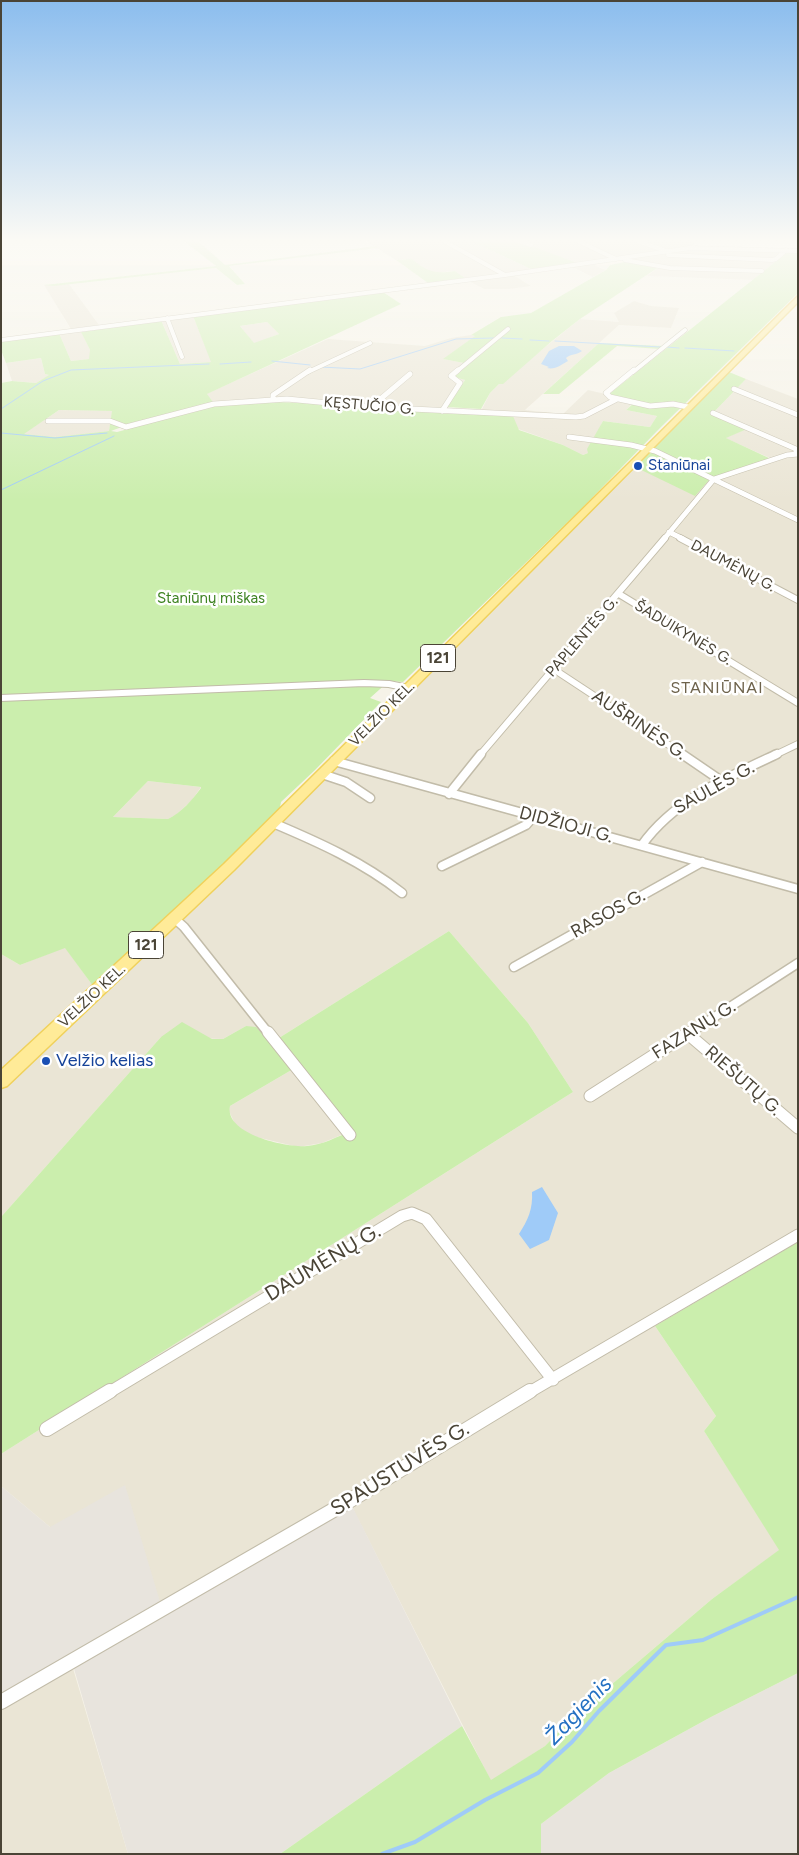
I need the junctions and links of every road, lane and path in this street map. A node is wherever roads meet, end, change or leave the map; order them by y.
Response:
1 (95, 328) edge
2 (171, 328) edge
3 (768, 328) edge
4 (508, 329) dead end
5 (685, 330) dead end
6 (1, 340) edge
7 (370, 342) dead end
8 (182, 358) dead end
9 (410, 374) dead end
10 (734, 389) dead end
11 (617, 399) junction
12 (272, 400) junction
13 (371, 407) junction
14 (688, 407) junction
15 (442, 411) junction
16 (713, 413) dead end
17 (798, 415) edge
18 (48, 421) dead end
19 (569, 437) dead end
20 (646, 449) junction
21 (797, 451) edge
22 (714, 479) junction
23 (798, 520) edge
24 (669, 532) junction
25 (619, 594) junction
26 (798, 600) edge
27 (555, 670) junction
28 (408, 688) junction
29 (1, 698) edge
30 (798, 703) edge
31 (798, 744) edge
32 (334, 762) junction
33 (322, 774) junction
34 (723, 782) junction
35 (449, 794) junction
36 (370, 798) dead end
37 (533, 817) junction
38 (273, 823) junction
39 (642, 845) junction
40 (702, 862) junction
41 (442, 866) dead end
42 (798, 889) edge
43 (402, 893) dead end
44 (174, 918) junction
45 (798, 963) edge
46 (514, 967) dead end
47 (688, 1034) junction
48 (1, 1081) edge
49 (590, 1096) dead end
50 (798, 1128) edge
51 (350, 1135) dead end
52 (798, 1235) edge
53 (553, 1380) junction
54 (47, 1429) dead end
55 (1, 1702) edge

1 - 6 street
2 - 8 street
3 - 14 main road, VELŽIO KEL. / 121
4 - 15 street
5 - 11 street
7 - 12 street
9 - 13 street
10 - 17 street
11 - 14 street
11 - 15 street, KĘSTUČIO G.
12 - 13 street, KĘSTUČIO G.
12 - 18 street, KĘSTUČIO G.
13 - 15 street, KĘSTUČIO G.
14 - 20 main road, VELŽIO KEL. / 121
16 - 21 street
19 - 20 street
20 - 22 street
20 - 28 main road, VELŽIO KEL. / 121
21 - 22 street
22 - 23 street
22 - 24 street, PAPLENTĖS G.
24 - 25 street, PAPLENTĖS G.
24 - 26 street, DAUMĖNŲ G.
25 - 27 street, PAPLENTĖS G.
25 - 30 street, ŠADUIKYNĖS G.
27 - 34 street, AUŠRINĖS G.
27 - 35 street, PAPLENTĖS G.
28 - 29 street
28 - 32 main road, VELŽIO KEL. / 121
31 - 34 street, SAULĖS G.
32 - 33 main road, VELŽIO KEL. / 121
32 - 35 street, DIDŽIOJI G.
33 - 36 street
33 - 38 main road, VELŽIO KEL. / 121
34 - 39 street, SAULĖS G.
35 - 37 street, DIDŽIOJI G.
37 - 39 street, DIDŽIOJI G.
37 - 41 street
38 - 43 street
38 - 44 main road, VELŽIO KEL. / 121
39 - 40 street, DIDŽIOJI G.
40 - 42 street, DIDŽIOJI G.
40 - 46 street, RASOS G.
44 - 48 main road, VELŽIO KEL. / 121
44 - 51 street
45 - 47 street, FAZANŲ G.
47 - 49 street, FAZANŲ G.
47 - 50 street, RIEŠUTŲ G.
52 - 53 street, SPAUSTUVĖS G.
53 - 54 street, DAUMĖNŲ G.
53 - 55 street, SPAUSTUVĖS G.

